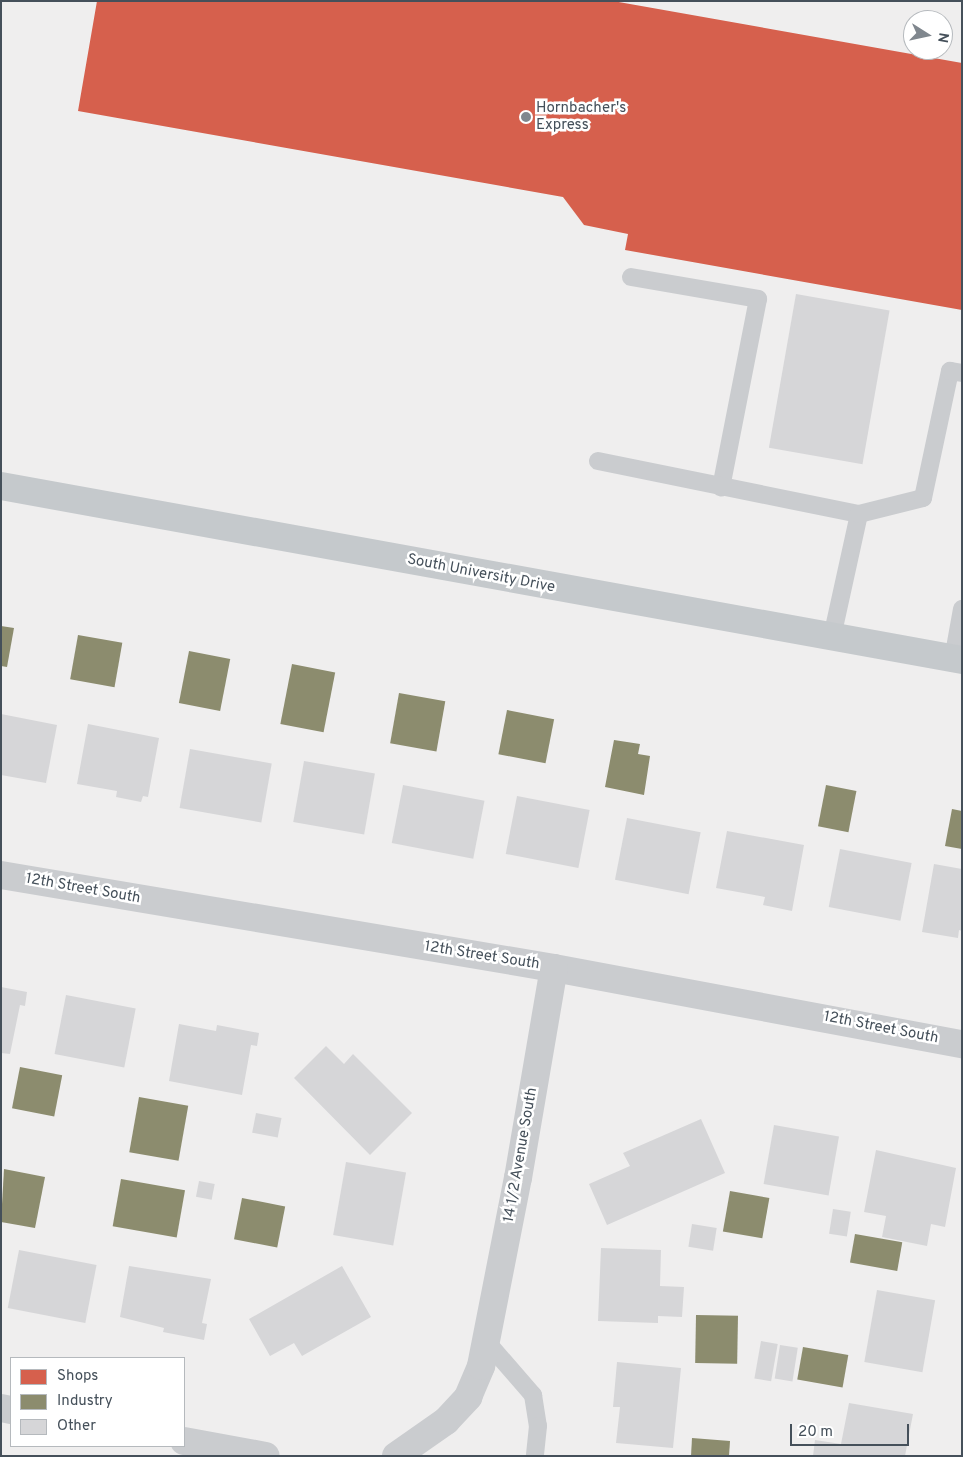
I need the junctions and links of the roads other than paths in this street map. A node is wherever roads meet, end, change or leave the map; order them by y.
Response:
1 (631, 277) dead end
2 (962, 373) edge
3 (598, 461) dead end
4 (1, 486) edge
5 (721, 487) junction
6 (859, 514) junction
7 (962, 609) edge
8 (832, 637) junction
9 (957, 660) edge
10 (1, 875) edge
11 (554, 968) junction
12 (962, 1044) edge
13 (486, 1341) junction
14 (185, 1441) edge
15 (266, 1456) edge
16 (396, 1456) edge
17 (535, 1456) edge

1 - 5 lane
2 - 6 lane
3 - 5 lane
4 - 8 main road, South University Drive
5 - 6 lane
6 - 8 lane
7 - 9 lane
8 - 9 main road, South University Drive
10 - 11 street, 12th Street South
11 - 12 street, 12th Street South
11 - 13 street, 14 1/2 Avenue South
13 - 16 street, 14 1/2 Avenue South
13 - 17 lane
14 - 15 street

